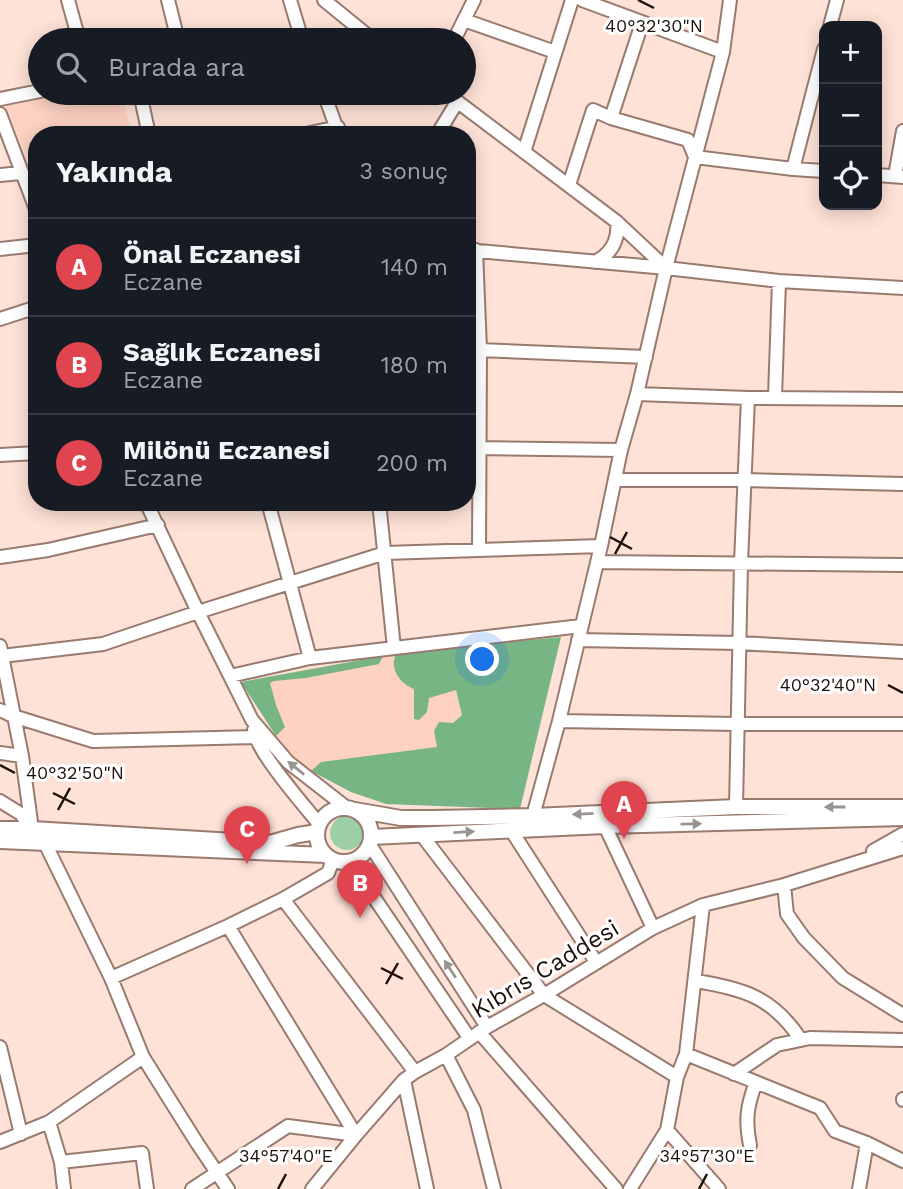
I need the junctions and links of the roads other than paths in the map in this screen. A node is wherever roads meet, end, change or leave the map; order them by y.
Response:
1 (68, 0) edge
2 (168, 0) edge
3 (290, 0) edge
4 (324, 0) edge
5 (474, 0) edge
6 (572, 0) edge
7 (583, 0) edge
8 (730, 0) edge
9 (837, 0) edge
10 (464, 20) junction
11 (831, 21) edge
12 (642, 23) junction
13 (76, 28) edge
14 (175, 28) edge
15 (296, 28) edge
16 (358, 28) edge
17 (460, 28) edge
18 (555, 52) junction
19 (723, 52) junction
20 (819, 68) edge
21 (28, 93) edge
22 (0, 99) edge
23 (143, 105) edge
24 (329, 105) edge
25 (455, 105) edge
26 (461, 105) edge
27 (0, 114) edge
28 (611, 118) junction
29 (147, 126) edge
30 (337, 126) edge
31 (442, 126) edge
32 (903, 131) edge
33 (524, 152) junction
34 (695, 157) junction
35 (793, 169) junction
36 (819, 171) edge
37 (21, 173) junction
38 (0, 175) edge
39 (899, 177) edge
40 (569, 185) junction
41 (28, 190) edge
42 (617, 222) junction
43 (28, 246) edge
44 (0, 248) edge
45 (476, 250) edge
46 (595, 262) junction
47 (666, 268) junction
48 (779, 281) junction
49 (903, 288) edge
50 (476, 305) edge
51 (28, 310) edge
52 (0, 319) edge
53 (480, 349) junction
54 (646, 357) junction
55 (637, 394) junction
56 (775, 397) junction
57 (748, 398) junction
58 (903, 399) edge
59 (479, 448) junction
60 (621, 450) junction
61 (28, 453) edge
62 (0, 455) edge
63 (615, 480) junction
64 (744, 480) junction
65 (903, 484) edge
66 (151, 511) edge
67 (270, 511) edge
68 (381, 511) edge
69 (158, 525) junction
70 (601, 546) junction
71 (479, 550) junction
72 (385, 554) junction
73 (0, 557) edge
74 (597, 562) junction
75 (741, 563) junction
76 (903, 565) edge
77 (290, 584) junction
78 (198, 612) junction
79 (581, 626) junction
80 (578, 640) junction
81 (739, 643) junction
82 (394, 648) junction
83 (1, 651) edge
84 (903, 652) edge
85 (310, 658) junction
86 (230, 676) junction
87 (0, 710) edge
88 (13, 716) junction
89 (252, 720) junction
90 (559, 721) junction
91 (737, 724) junction
92 (903, 724) edge
93 (254, 737) junction
94 (0, 753) edge
95 (22, 756) junction
96 (0, 801) edge
97 (736, 807) junction
98 (903, 807) edge
99 (351, 809) junction
100 (533, 816) junction
101 (903, 821) edge
102 (606, 826) junction
103 (318, 828) junction
104 (0, 829) edge
105 (32, 829) junction
106 (511, 830) junction
107 (903, 833) edge
108 (421, 834) junction
109 (0, 841) edge
110 (44, 841) junction
111 (371, 841) junction
112 (903, 848) edge
113 (329, 858) junction
114 (350, 862) junction
115 (848, 864) junction
116 (784, 885) junction
117 (284, 899) junction
118 (703, 905) junction
119 (228, 926) junction
120 (653, 928) junction
121 (596, 962) junction
122 (111, 978) junction
123 (695, 981) junction
124 (544, 995) junction
125 (903, 1015) edge
126 (479, 1033) junction
127 (801, 1040) junction
128 (903, 1040) edge
129 (0, 1047) edge
130 (446, 1055) junction
131 (686, 1055) junction
132 (143, 1057) junction
133 (734, 1074) junction
134 (410, 1076) junction
135 (677, 1077) junction
136 (756, 1082) junction
137 (49, 1122) junction
138 (667, 1130) junction
139 (20, 1134) junction
140 (356, 1135) junction
141 (0, 1142) edge
142 (867, 1143) junction
143 (750, 1145) dead end
144 (61, 1161) junction
145 (903, 1161) edge
146 (216, 1172) junction
147 (64, 1189) edge
148 (147, 1189) edge
149 (192, 1189) edge
150 (228, 1189) edge
151 (313, 1189) edge
152 (427, 1189) edge
153 (494, 1189) edge
154 (615, 1189) edge
155 (630, 1189) edge
156 (719, 1189) edge
157 (859, 1189) edge

1 - 13 street
2 - 14 street
3 - 15 street
4 - 16 street
5 - 10 street
6 - 18 street
7 - 12 street
8 - 19 street
9 - 11 street
10 - 17 street
10 - 18 street
12 - 19 street
12 - 28 street
18 - 33 street
19 - 34 street
20 - 35 street
21 - 22 street
23 - 29 street
24 - 30 street
25 - 31 street
26 - 33 street
27 - 37 street
28 - 34 street
28 - 40 street
32 - 39 street
33 - 40 street
34 - 35 street
34 - 47 street
35 - 36 street
37 - 38 street
37 - 41 street
40 - 42 street
42 - 46 street
42 - 47 street
43 - 44 street
45 - 46 street
46 - 47 street
47 - 48 street
47 - 54 street
48 - 49 street
48 - 56 street
50 - 53 street
51 - 52 street
53 - 54 street
53 - 59 street
54 - 55 street
55 - 57 street
55 - 60 street
56 - 57 street
56 - 58 street
57 - 64 street
59 - 60 street
59 - 71 street
60 - 63 street
61 - 62 street
63 - 64 street
63 - 70 street
64 - 65 street
64 - 75 street
66 - 69 street
67 - 77 street
68 - 72 street
69 - 73 street
69 - 78 street
70 - 71 street
70 - 74 street
71 - 72 street
72 - 77 street
72 - 82 street
74 - 75 street
74 - 79 street
75 - 76 street
75 - 81 street
77 - 78 street
77 - 85 street
78 - 83 street
78 - 86 street
79 - 80 street
79 - 82 street
80 - 81 street
80 - 90 street
81 - 84 street
81 - 91 street
82 - 85 street
83 - 88 street
85 - 86 street
86 - 89 street
87 - 88 street
88 - 93 street
88 - 95 street
89 - 93 street
99 -> 89 street
90 - 91 street
90 - 100 street
91 - 92 street
91 - 97 street
93 - 103 street
94 - 95 street
95 - 105 street
96 - 105 street
98 -> 97 main road
97 -> 100 main road
99 - 100 main road
99 - 103 main road
99 - 111 main road
102 -> 101 main road
101 - 107 street
102 - 106 main road
102 - 120 street
103 - 105 main road
103 - 113 main road
104 - 105 main road
108 -> 106 main road
106 - 121 street
107 - 115 street
108 - 111 main road
108 - 124 street
109 - 110 main road
110 - 113 main road
110 - 122 street
111 - 114 main road
126 -> 111 street
112 - 115 street
113 - 114 main road
113 - 117 street
114 - 126 street
115 - 116 street, Kıbrıs Caddesi
116 - 118 street, Kıbrıs Caddesi
116 - 125 street
117 - 119 street
117 - 134 street
118 - 120 street, Kıbrıs Caddesi
118 - 123 street
119 - 122 street
119 - 140 street
120 - 121 street, Kıbrıs Caddesi
121 - 124 street, Kıbrıs Caddesi
122 - 132 street
123 - 127 street
123 - 131 street
124 - 126 street, Kıbrıs Caddesi
124 - 135 street
126 - 130 street, Kıbrıs Caddesi
126 - 154 street
127 - 128 street
127 - 133 street
129 - 139 street
130 - 134 street, Kıbrıs Caddesi
130 - 153 street
131 - 133 street
131 - 135 street
132 - 137 street
132 - 146 street
133 - 136 street
134 - 140 street, Kıbrıs Caddesi
134 - 152 street
135 - 138 street
136 - 142 street
136 - 143 street
137 - 139 street
137 - 144 street
138 - 155 street
138 - 156 street
139 - 141 street
140 - 146 street
140 - 151 street, Kıbrıs Caddesi
142 - 145 street
142 - 157 street
144 - 147 street
144 - 148 street
146 - 149 street
146 - 150 street

